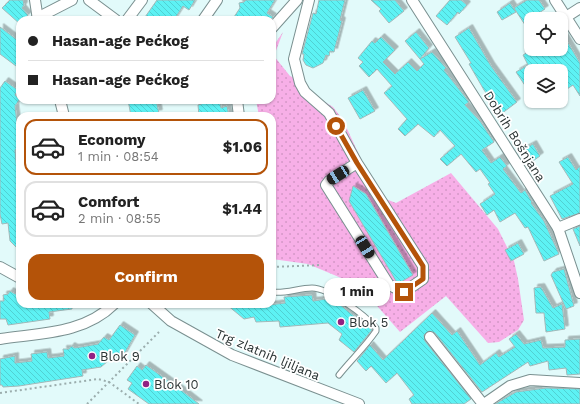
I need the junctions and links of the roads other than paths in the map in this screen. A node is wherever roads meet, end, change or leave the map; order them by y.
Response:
1 (35, 0) edge
2 (72, 0) edge
3 (89, 0) edge
4 (142, 0) edge
5 (217, 0) edge
6 (297, 0) edge
7 (308, 0) edge
8 (412, 0) edge
9 (555, 0) edge
10 (580, 8) edge
11 (563, 12) edge
12 (38, 16) edge
13 (43, 16) edge
14 (111, 16) edge
15 (130, 16) edge
16 (206, 16) edge
17 (568, 16) edge
18 (568, 20) edge
19 (276, 24) edge
20 (580, 39) edge
21 (357, 163) junction
22 (580, 219) edge
23 (558, 228) junction
24 (0, 267) edge
25 (16, 276) edge
26 (276, 292) edge
27 (580, 293) edge
28 (109, 308) edge
29 (156, 308) edge
30 (430, 337) dead end
31 (0, 339) edge
32 (339, 375) dead end
33 (580, 383) edge
34 (359, 404) edge
35 (484, 404) edge

1 - 12 street
2 - 13 street
3 - 14 street
4 - 15 street
5 - 16 street
6 - 19 street
7 - 21 street
8 - 23 street, Dobrih Bošnjana
9 - 11 street
10 - 17 street
18 - 20 street
21 - 21 street
22 - 23 street
23 - 27 street, Dobrih Bošnjana
24 - 25 street
26 - 32 lane
28 - 31 street
29 - 34 street, Trg zlatnih ljiljana
30 - 35 street
33 - 35 street

